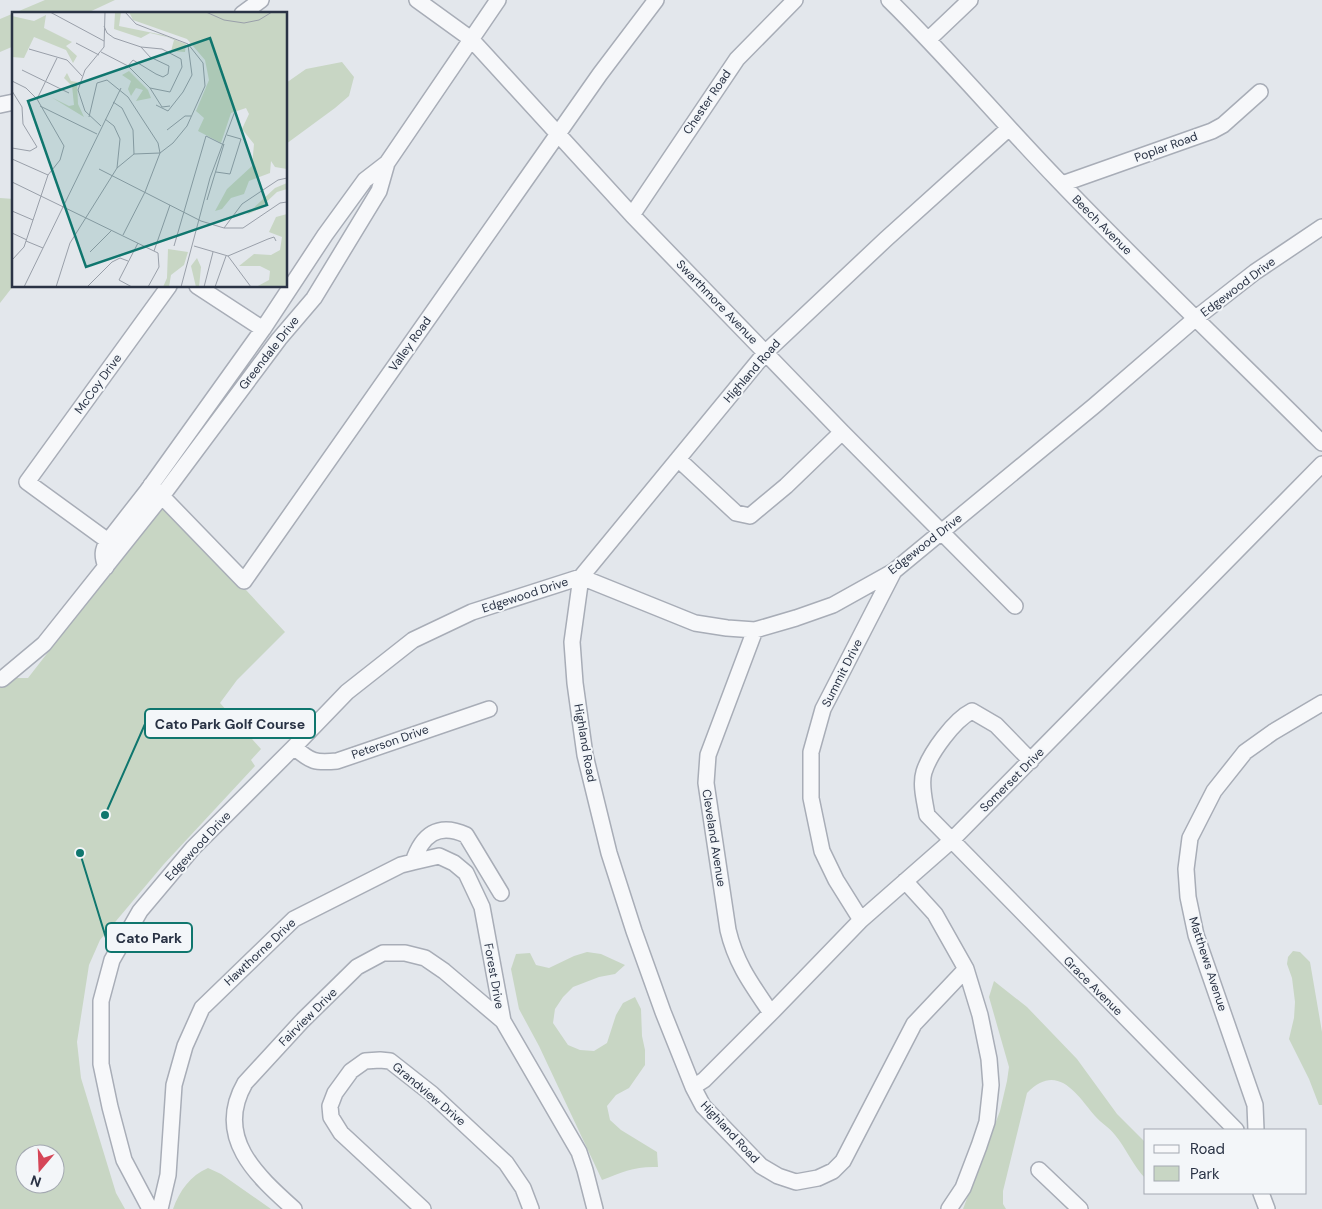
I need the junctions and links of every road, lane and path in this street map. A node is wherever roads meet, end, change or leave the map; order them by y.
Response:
1 (261, 0) edge
2 (417, 0) edge
3 (498, 0) edge
4 (656, 0) edge
5 (795, 0) edge
6 (889, 0) edge
7 (970, 0) edge
8 (245, 12) edge
9 (471, 39) junction
10 (929, 39) junction
11 (1260, 92) dead end
12 (1008, 129) junction
13 (558, 134) junction
14 (387, 163) junction
15 (1062, 184) junction
16 (632, 215) junction
17 (1322, 227) edge
18 (168, 288) edge
19 (200, 288) edge
20 (1196, 318) junction
21 (263, 329) junction
22 (766, 352) junction
23 (842, 432) junction
24 (1322, 443) edge
25 (678, 459) junction
26 (1322, 464) edge
27 (151, 485) junction
28 (162, 496) junction
29 (941, 532) junction
30 (108, 541) junction
31 (106, 567) junction
32 (894, 571) junction
33 (581, 577) junction
34 (1015, 606) dead end
35 (755, 630) junction
36 (2, 678) dead end
37 (1322, 702) edge
38 (489, 709) dead end
39 (294, 747) junction
40 (1031, 760) junction
41 (951, 841) junction
42 (413, 862) junction
43 (905, 881) junction
44 (501, 893) dead end
45 (861, 920) junction
46 (966, 969) junction
47 (771, 1013) junction
48 (503, 1021) junction
49 (693, 1087) junction
50 (1235, 1129) edge
51 (1256, 1129) edge
52 (1039, 1170) dead end
53 (150, 1209) edge
54 (160, 1209) edge
55 (294, 1209) edge
56 (423, 1209) edge
57 (531, 1209) edge
58 (595, 1209) edge
59 (949, 1209) edge
60 (1080, 1209) edge

1 - 8 street
2 - 9 street, Swarthmore Avenue
3 - 9 street, Greendale Drive
4 - 13 street, Valley Road
5 - 16 street, Chester Road
6 - 10 street, Beech Avenue
7 - 10 street
9 - 13 street, Swarthmore Avenue
9 - 14 street, Greendale Drive
10 - 12 street, Beech Avenue
11 - 15 street, Poplar Road
12 - 15 street, Beech Avenue
12 - 22 street, Highland Road
13 - 16 street, Swarthmore Avenue
13 - 28 street, Valley Road
14 - 21 street
14 - 28 street, Greendale Drive
15 - 20 street, Beech Avenue
16 - 22 street, Swarthmore Avenue
17 - 20 street, Edgewood Drive
18 - 30 street, McCoy Drive
19 - 21 street
20 - 24 street, Beech Avenue
20 - 29 street, Edgewood Drive
21 - 27 street
22 - 23 street, Swarthmore Avenue
22 - 25 street, Highland Road
23 - 25 street
23 - 29 street, Swarthmore Avenue
25 - 33 street, Highland Road
26 - 40 street, Somerset Drive
27 - 28 street, Valley Road
27 - 30 street
28 - 31 street, Greendale Drive
29 - 32 street, Edgewood Drive
29 - 34 street, Swarthmore Avenue
30 - 31 street
31 - 36 street, Greendale Drive
32 - 35 street, Edgewood Drive
32 - 45 street, Summit Drive
33 - 35 street, Edgewood Drive
33 - 39 street, Edgewood Drive
33 - 49 street, Highland Road
35 - 47 street, Cleveland Avenue
37 - 51 street, Matthews Avenue
38 - 39 street, Peterson Drive
39 - 53 street, Edgewood Drive
40 - 41 street, Somerset Drive
40 - 41 street, Grace Avenue
41 - 43 street, Somerset Drive
41 - 50 street, Grace Avenue
42 - 44 street
42 - 48 street, Forest Drive
42 - 54 street, Hawthorne Drive
43 - 45 street, Somerset Drive
43 - 46 street
45 - 47 street, Somerset Drive
46 - 49 street, Highland Road
46 - 59 street
47 - 49 street, Somerset Drive
48 - 55 street, Fairview Drive
48 - 58 street, Forest Drive
52 - 60 street
56 - 57 street, Grandview Drive

